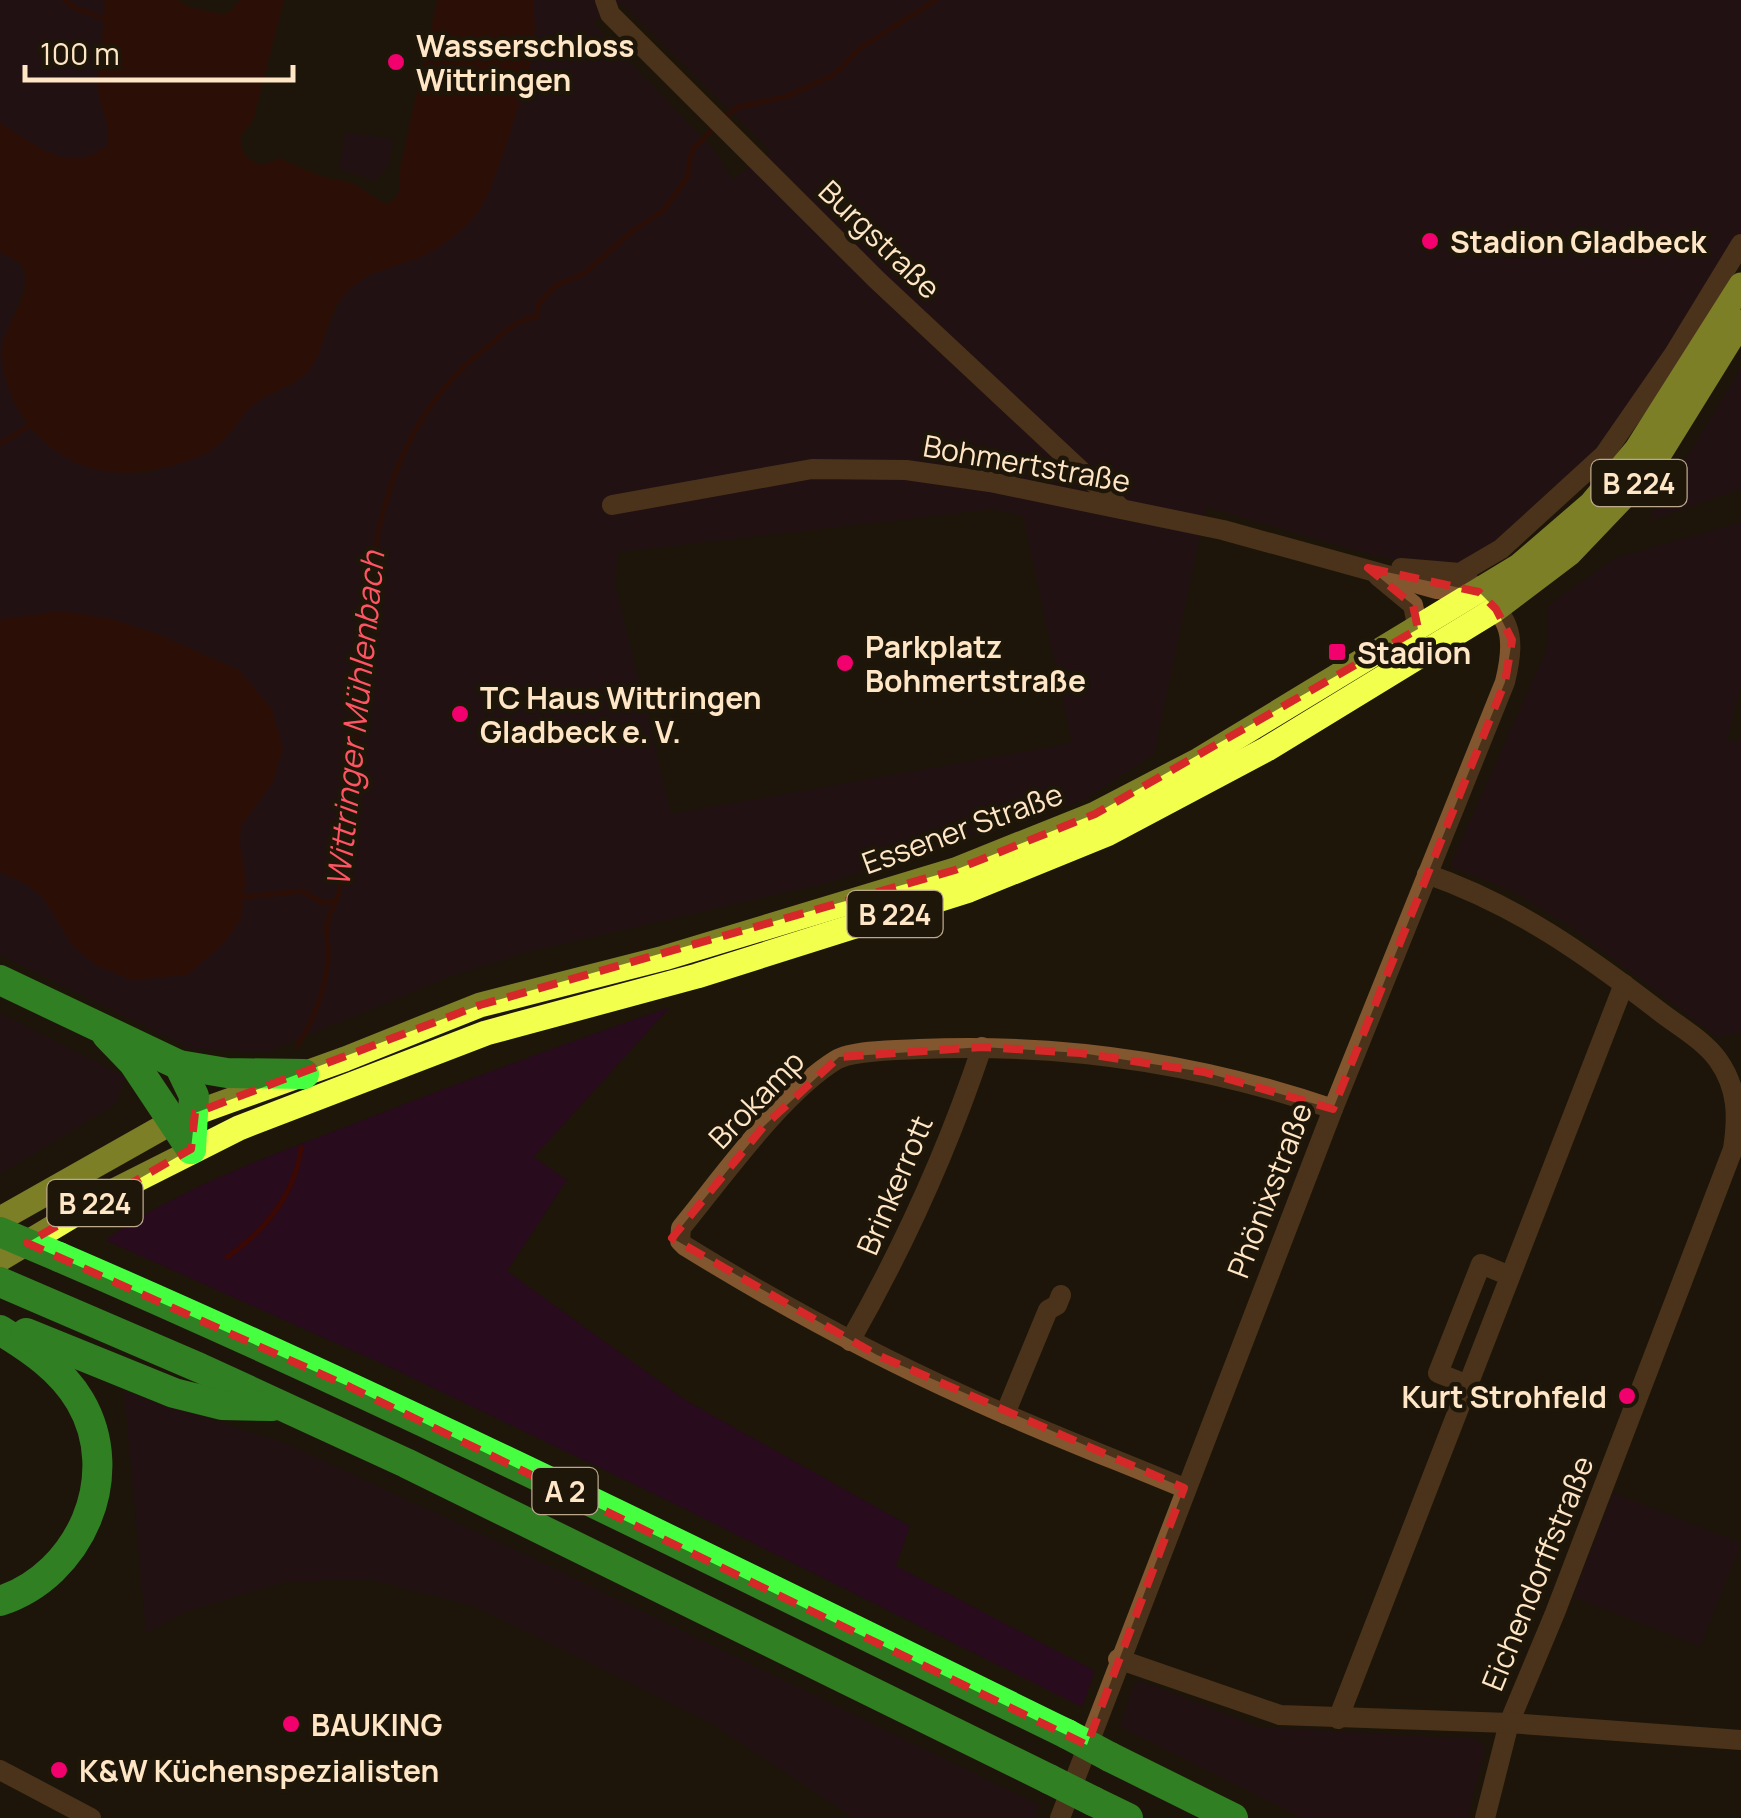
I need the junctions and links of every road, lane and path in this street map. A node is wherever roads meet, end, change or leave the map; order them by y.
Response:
1 (605, 0) edge
2 (1741, 244) edge
3 (1741, 285) edge
4 (1741, 322) edge
5 (612, 505) dead end
6 (1124, 511) junction
7 (1368, 568) junction
8 (1478, 592) junction
9 (1418, 628) junction
10 (1427, 874) junction
11 (0, 980) edge
12 (1624, 984) junction
13 (102, 1029) junction
14 (982, 1047) junction
15 (179, 1065) junction
16 (304, 1074) junction
17 (1332, 1109) junction
18 (184, 1118) junction
19 (191, 1150) junction
20 (0, 1219) edge
21 (0, 1232) edge
22 (3, 1276) edge
23 (1510, 1276) junction
24 (1061, 1295) dead end
25 (0, 1322) edge
26 (0, 1330) edge
27 (850, 1341) junction
28 (1468, 1385) junction
29 (285, 1407) junction
30 (1006, 1414) junction
31 (1184, 1488) junction
32 (0, 1602) edge
33 (1118, 1659) junction
34 (1338, 1718) junction
35 (1509, 1723) junction
36 (1741, 1740) edge
37 (0, 1770) edge
38 (91, 1818) edge
39 (1060, 1818) edge
40 (1128, 1818) edge
41 (1233, 1818) edge
42 (1486, 1818) edge

1 - 6 street, Burgstraße
2 - 8 street
3 - 8 main road, Essener Straße / B 224
4 - 8 main road, Essener Straße / B 224
5 - 6 street, Bohmertstraße
6 - 7 street, Bohmertstraße
7 - 8 street, Bohmertstraße
7 - 8 street, Bohmertstraße
7 - 9 street, Bohmertstraße
8 - 9 main road, Essener Straße / B 224
8 - 10 street, Phönixstraße
8 - 19 main road, Essener Straße / B 224
9 - 16 main road, Essener Straße / B 224
10 - 12 street, Eichendorffstraße
10 - 17 street, Phönixstraße
11 - 13 highway
12 - 23 street
12 - 35 street, Eichendorffstraße
13 - 15 highway
13 - 18 highway
14 - 17 street, Brokamp
14 - 27 street, Brinkerrott
14 - 27 street, Brokamp
15 - 16 highway
15 - 18 highway
16 - 18 main road, Essener Straße / B 224
17 - 31 street, Phönixstraße
18 - 19 highway
18 - 20 main road, Essener Straße / B 224
19 - 22 main road, Essener Straße / B 224
21 - 41 highway, A 2, bridge
22 - 29 highway, A 2
23 - 28 street
23 - 28 street
24 - 30 street
25 - 29 highway
26 - 32 highway
27 - 30 street, Brokamp
28 - 34 street
29 - 40 highway, A 2, bridge
30 - 31 street, Brokamp
31 - 33 street, Phönixstraße
33 - 34 street
33 - 39 street, Phönixstraße
34 - 35 street
35 - 36 street
35 - 42 street, Eichendorffstraße
37 - 38 street

